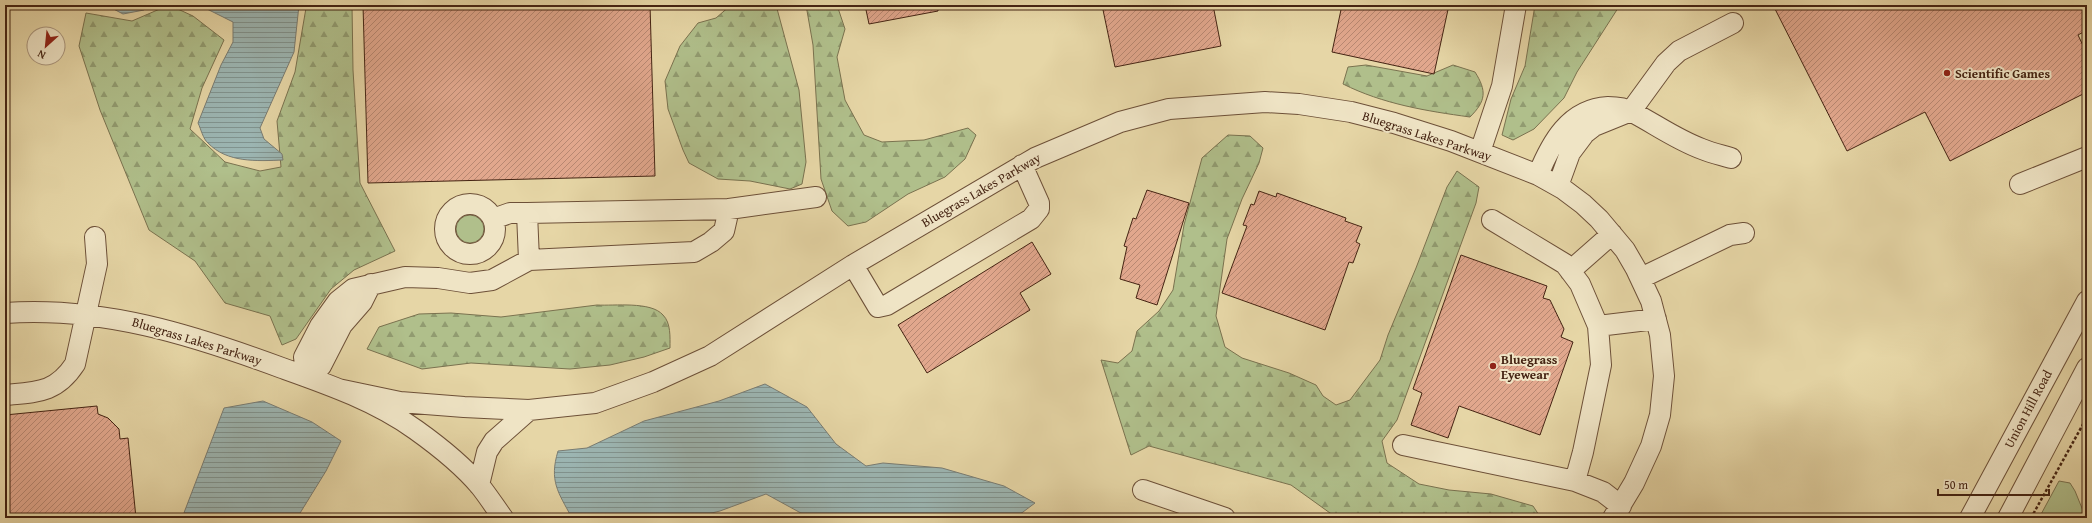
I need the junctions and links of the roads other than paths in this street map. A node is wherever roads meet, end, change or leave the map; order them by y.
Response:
1 (1516, 5) edge
2 (1733, 23) dead end
3 (1631, 111) junction
4 (1480, 152) junction
5 (2087, 157) edge
6 (1731, 158) dead end
7 (1022, 165) junction
8 (1538, 175) junction
9 (2020, 184) dead end
10 (1558, 186) junction
11 (816, 197) dead end
12 (729, 209) junction
13 (527, 212) junction
14 (493, 219) junction
15 (1492, 220) dead end
16 (1744, 232) dead end
17 (1612, 234) junction
18 (95, 237) dead end
19 (474, 253) junction
20 (529, 260) junction
21 (853, 265) junction
22 (1570, 271) junction
23 (1641, 278) junction
24 (470, 283) junction
25 (2087, 301) edge
26 (5, 313) edge
27 (86, 314) junction
28 (1656, 319) junction
29 (1598, 326) junction
30 (2087, 368) edge
31 (307, 377) junction
32 (338, 389) junction
33 (5, 395) edge
34 (529, 410) junction
35 (1403, 445) dead end
36 (1575, 481) junction
37 (479, 485) junction
38 (1143, 490) dead end
39 (1617, 512) edge
40 (503, 518) edge
41 (1225, 518) edge
42 (1970, 518) edge
43 (2008, 518) edge

1 - 4 street
2 - 3 street
3 - 6 street
3 - 8 street
3 - 10 street
4 - 7 street, Bluegrass Lakes Parkway
4 - 8 street, Bluegrass Lakes Parkway
5 - 9 street
7 - 21 street, Bluegrass Lakes Parkway
7 - 21 street
8 - 10 street, Bluegrass Lakes Parkway
10 - 17 street, Bluegrass Lakes Parkway
11 - 12 street
12 - 13 street
12 - 20 street
13 - 14 street
13 - 20 street
14 - 19 street
14 - 19 street
15 - 22 street
16 - 23 street
17 - 22 street
17 - 23 street, Bluegrass Lakes Parkway
18 - 27 street
19 - 24 street
20 - 24 street
21 - 34 street, Bluegrass Lakes Parkway
22 - 29 street
23 - 28 street, Bluegrass Lakes Parkway
24 - 31 street
25 - 42 street, Union Hill Road
26 - 27 street, Bluegrass Lakes Parkway
27 - 31 street, Bluegrass Lakes Parkway
27 - 33 street
28 - 29 street
28 - 39 street, Bluegrass Lakes Parkway
29 - 36 street
30 - 43 street
31 - 32 street, Bluegrass Lakes Parkway
32 - 34 street, Bluegrass Lakes Parkway
32 - 37 street, Bluegrass Lakes Parkway
34 - 37 street
35 - 36 street
36 - 39 street
37 - 40 street, Bluegrass Lakes Parkway
38 - 41 street

